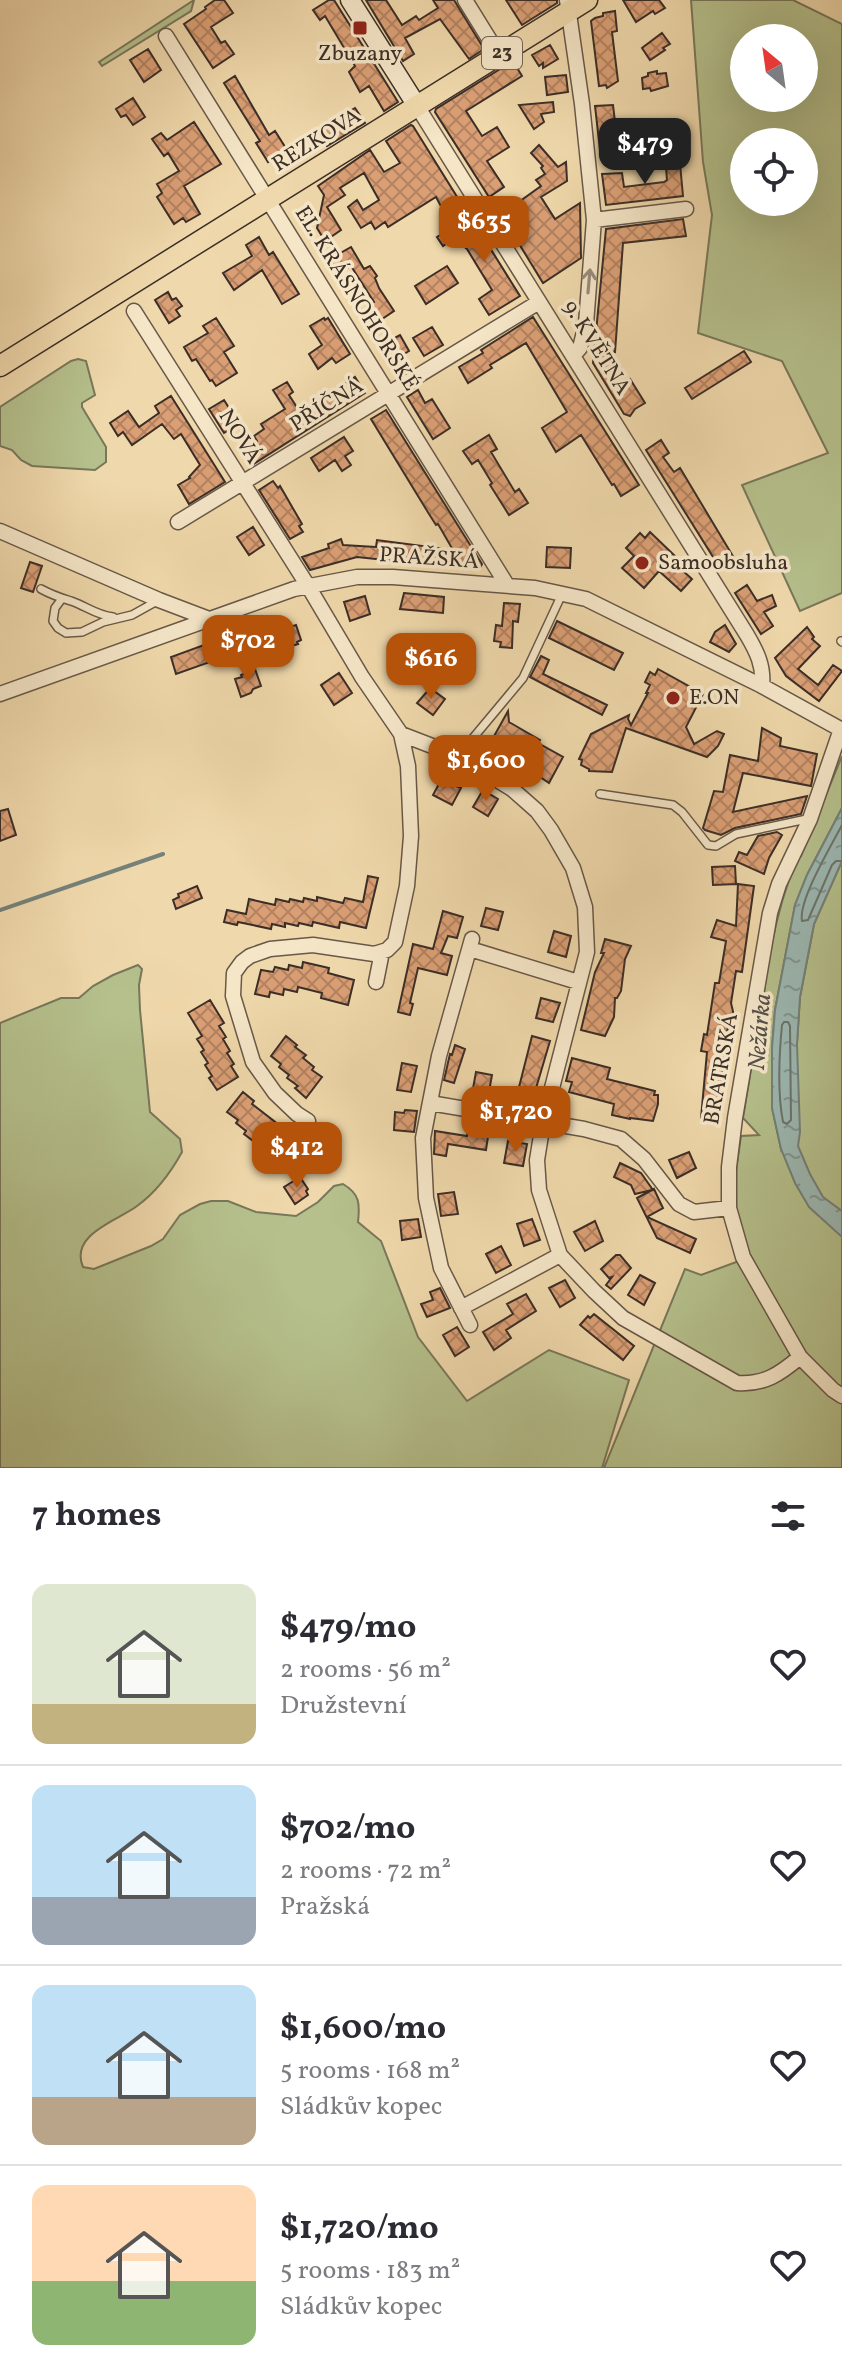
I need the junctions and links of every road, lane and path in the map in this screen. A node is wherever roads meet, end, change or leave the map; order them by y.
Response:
1 (350, 0) edge
2 (465, 0) edge
3 (575, 3) edge
4 (166, 36) dead end
5 (499, 55) junction
6 (417, 106) junction
7 (268, 199) junction
8 (686, 209) dead end
9 (594, 220) junction
10 (539, 302) junction
11 (134, 311) dead end
12 (573, 356) junction
13 (0, 366) edge
14 (388, 394) junction
15 (242, 484) junction
16 (178, 522) dead end
17 (0, 531) edge
18 (507, 585) junction
19 (308, 586) junction
20 (41, 589) dead end
21 (563, 592) junction
22 (61, 600) junction
23 (159, 600) junction
24 (119, 617) junction
25 (209, 619) junction
26 (762, 686) junction
27 (0, 694) edge
28 (842, 729) edge
29 (401, 734) junction
30 (458, 756) junction
31 (600, 794) dead end
32 (810, 819) junction
33 (382, 952) junction
34 (376, 982) dead end
35 (578, 982) junction
36 (430, 1103) junction
37 (308, 1121) dead end
38 (543, 1123) junction
39 (729, 1208) junction
40 (560, 1255) junction
41 (461, 1308) junction
42 (470, 1325) dead end
43 (800, 1357) junction
44 (842, 1396) edge

1 - 6 main road, 9. KVĚTNA
2 - 5 street
3 - 5 main road, REZKOVA / 23
3 - 9 street
4 - 7 street, EL. KRÁSNOHORSKÉ
5 - 6 main road, REZKOVA / 23
6 - 7 main road, REZKOVA / 23
6 - 10 street, 9. KVĚTNA
7 - 13 main road, REZKOVA / 23
7 - 14 street, EL. KRÁSNOHORSKÉ
8 - 9 street
12 -> 9 street
10 - 12 street, 9. KVĚTNA
10 - 14 street, PŘÍČNÁ
11 - 15 street, NOVÁ
12 - 26 street, 9. KVĚTNA
14 - 15 street, PŘÍČNÁ
14 - 18 street, EL. KRÁSNOHORSKÉ
15 - 16 street, PŘÍČNÁ
15 - 19 street, NOVÁ
17 - 23 street
18 - 19 street, PRAŽSKÁ
18 - 21 street, PRAŽSKÁ
19 - 25 street, PRAŽSKÁ
19 - 29 street, NOVÁ
20 - 22 lane
21 - 26 street, PRAŽSKÁ
21 - 30 lane
22 - 24 lane
22 - 24 lane
23 - 24 lane
23 - 25 street
25 - 27 street, PRAŽSKÁ
26 - 28 street, PRAŽSKÁ
28 - 32 street, BRATRSKÁ
29 - 30 street
29 - 33 street
30 - 35 street
31 - 32 lane
32 - 39 street, BRATRSKÁ
33 - 34 street
33 - 37 street
35 - 36 street
35 - 38 street
36 - 38 street
36 - 41 street
38 - 39 street
38 - 40 street
39 - 43 street, BRATRSKÁ
40 - 41 street
40 - 43 street
41 - 42 street
43 - 44 street, BRATRSKÁ

